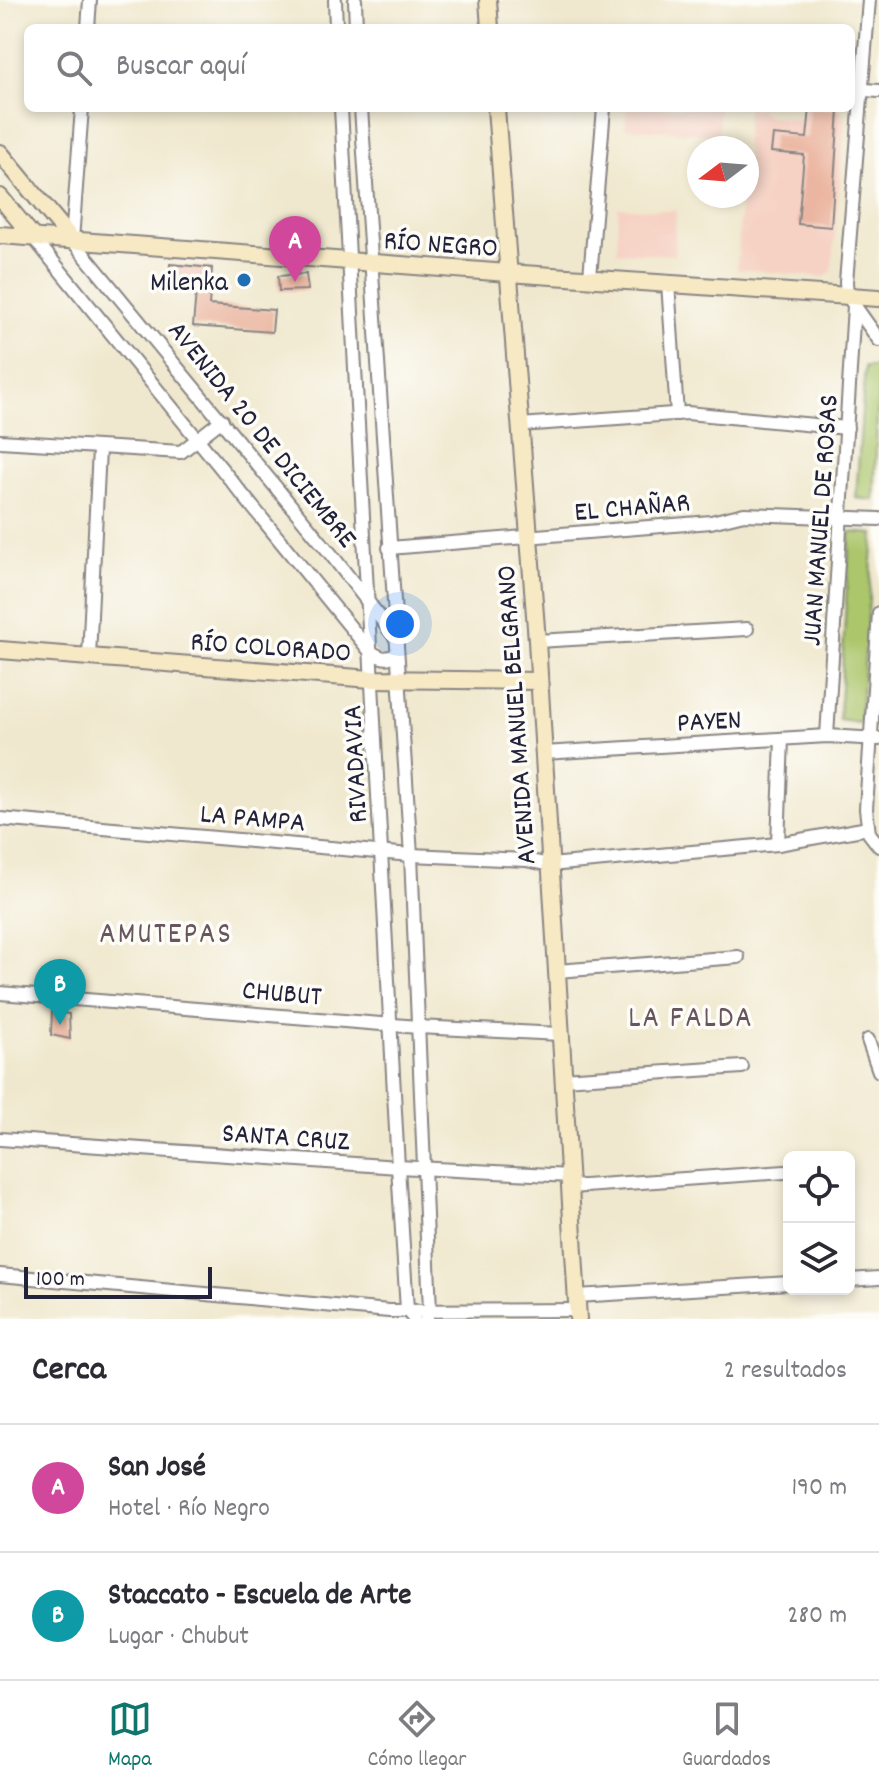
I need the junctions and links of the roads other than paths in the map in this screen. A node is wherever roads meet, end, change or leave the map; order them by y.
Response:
1 (90, 0) edge
2 (335, 0) edge
3 (355, 0) edge
4 (488, 0) edge
5 (869, 0) edge
6 (88, 24) edge
7 (336, 24) edge
8 (356, 24) edge
9 (490, 24) edge
10 (857, 90) edge
11 (879, 91) edge
12 (82, 112) edge
13 (341, 112) edge
14 (361, 112) edge
15 (496, 112) edge
16 (604, 112) edge
17 (0, 153) edge
18 (0, 197) edge
19 (0, 235) edge
20 (33, 237) junction
21 (72, 240) junction
22 (349, 261) junction
23 (373, 263) junction
24 (508, 273) junction
25 (590, 277) junction
26 (668, 283) junction
27 (879, 298) edge
28 (851, 301) junction
29 (879, 340) edge
30 (677, 414) junction
31 (222, 420) junction
32 (520, 425) junction
33 (847, 428) junction
34 (0, 441) edge
35 (199, 441) junction
36 (99, 449) junction
37 (842, 517) junction
38 (879, 519) edge
39 (529, 538) junction
40 (389, 548) junction
41 (366, 603) junction
42 (879, 613) edge
43 (747, 629) dead end
44 (395, 637) junction
45 (537, 641) junction
46 (0, 650) edge
47 (369, 650) junction
48 (396, 654) junction
49 (89, 657) junction
50 (371, 679) junction
51 (397, 679) junction
52 (538, 681) junction
53 (827, 736) junction
54 (782, 739) junction
55 (875, 739) edge
56 (543, 753) junction
57 (0, 819) edge
58 (868, 828) junction
59 (778, 844) junction
60 (879, 846) edge
61 (382, 852) junction
62 (411, 855) junction
63 (550, 865) junction
64 (738, 957) dead end
65 (557, 971) junction
66 (0, 993) edge
67 (391, 1024) junction
68 (418, 1027) junction
69 (560, 1034) junction
70 (868, 1040) dead end
71 (742, 1067) dead end
72 (879, 1071) edge
73 (563, 1079) junction
74 (0, 1139) edge
75 (398, 1167) junction
76 (425, 1169) junction
77 (783, 1172) edge
78 (570, 1181) junction
79 (0, 1275) edge
80 (879, 1278) edge
81 (855, 1280) edge
82 (783, 1284) edge
83 (577, 1308) edge
84 (411, 1315) edge
85 (428, 1315) edge

1 - 6 street
2 - 7 street
3 - 8 street
4 - 9 street
5 - 10 street, JUAN MANUEL DE ROSAS
10 - 11 street
10 - 28 street, JUAN MANUEL DE ROSAS
12 - 21 street
13 - 22 street, RIVADAVIA
14 - 23 street, RIVADAVIA
15 - 24 street, AVENIDA MANUEL BELGRANO
16 - 25 street
17 - 21 street, AVENIDA 20 DE DICIEMBRE
18 - 20 street, AVENIDA 20 DE DICIEMBRE
19 - 20 street, RÍO NEGRO
20 - 21 street, RÍO NEGRO
20 - 35 street, AVENIDA 20 DE DICIEMBRE
21 - 22 street, RÍO NEGRO
21 - 31 street, AVENIDA 20 DE DICIEMBRE
22 - 23 street, RÍO NEGRO
22 - 41 street, RIVADAVIA
23 - 24 street, RÍO NEGRO
23 - 40 street, RIVADAVIA
24 - 25 street, RÍO NEGRO
24 - 32 street, AVENIDA MANUEL BELGRANO
25 - 26 street, RÍO NEGRO
26 - 28 street, RÍO NEGRO
26 - 30 street
27 - 28 street, RÍO NEGRO
28 - 29 street
28 - 33 street, JUAN MANUEL DE ROSAS
30 - 32 street
30 - 33 street
31 - 35 street
31 - 41 street, AVENIDA 20 DE DICIEMBRE
32 - 39 street, AVENIDA MANUEL BELGRANO
33 - 37 street, JUAN MANUEL DE ROSAS
34 - 36 street
35 - 36 street
35 - 47 street, AVENIDA 20 DE DICIEMBRE
36 - 49 street
37 - 38 street, EL CHAÑAR
37 - 39 street, EL CHAÑAR
37 - 53 street, JUAN MANUEL DE ROSAS
39 - 40 street, EL CHAÑAR
39 - 45 street, AVENIDA MANUEL BELGRANO
40 - 44 street, RIVADAVIA
41 - 44 street, AVENIDA 20 DE DICIEMBRE
41 - 47 street, RIVADAVIA
42 - 55 street
43 - 45 street
44 - 48 street, RIVADAVIA
45 - 52 street, AVENIDA MANUEL BELGRANO
46 - 49 street, RÍO COLORADO
47 - 48 street
47 - 50 street, RIVADAVIA
48 - 51 street, RIVADAVIA
49 - 50 street, RÍO COLORADO
50 - 51 street, RÍO COLORADO
50 - 61 street, RIVADAVIA
51 - 52 street, RÍO COLORADO
51 - 62 street, RIVADAVIA
52 - 56 street, AVENIDA MANUEL BELGRANO
53 - 54 street, PAYEN
53 - 55 street, PAYEN
54 - 56 street, PAYEN
54 - 59 street
55 - 58 street
56 - 63 street, AVENIDA MANUEL BELGRANO
57 - 61 street, LA PAMPA
58 - 59 street, LA PAMPA
58 - 60 street
59 - 63 street, LA PAMPA
61 - 62 street, LA PAMPA
61 - 67 street, RIVADAVIA
62 - 63 street, LA PAMPA
62 - 68 street, RIVADAVIA
63 - 65 street, AVENIDA MANUEL BELGRANO
64 - 65 street
65 - 69 street, AVENIDA MANUEL BELGRANO
66 - 67 street, CHUBUT
67 - 68 street, CHUBUT
67 - 75 street, RIVADAVIA
68 - 69 street, CHUBUT
68 - 76 street, RIVADAVIA
69 - 73 street, AVENIDA MANUEL BELGRANO
70 - 72 street
71 - 73 street
73 - 78 street, AVENIDA MANUEL BELGRANO
74 - 75 street, SANTA CRUZ
75 - 76 street, SANTA CRUZ
75 - 84 street, RIVADAVIA
76 - 78 street, SANTA CRUZ
76 - 85 street, RIVADAVIA
77 - 78 street, SANTA CRUZ
78 - 83 street, AVENIDA MANUEL BELGRANO
79 - 84 street
80 - 81 street
82 - 83 street
83 - 85 street
84 - 85 street

